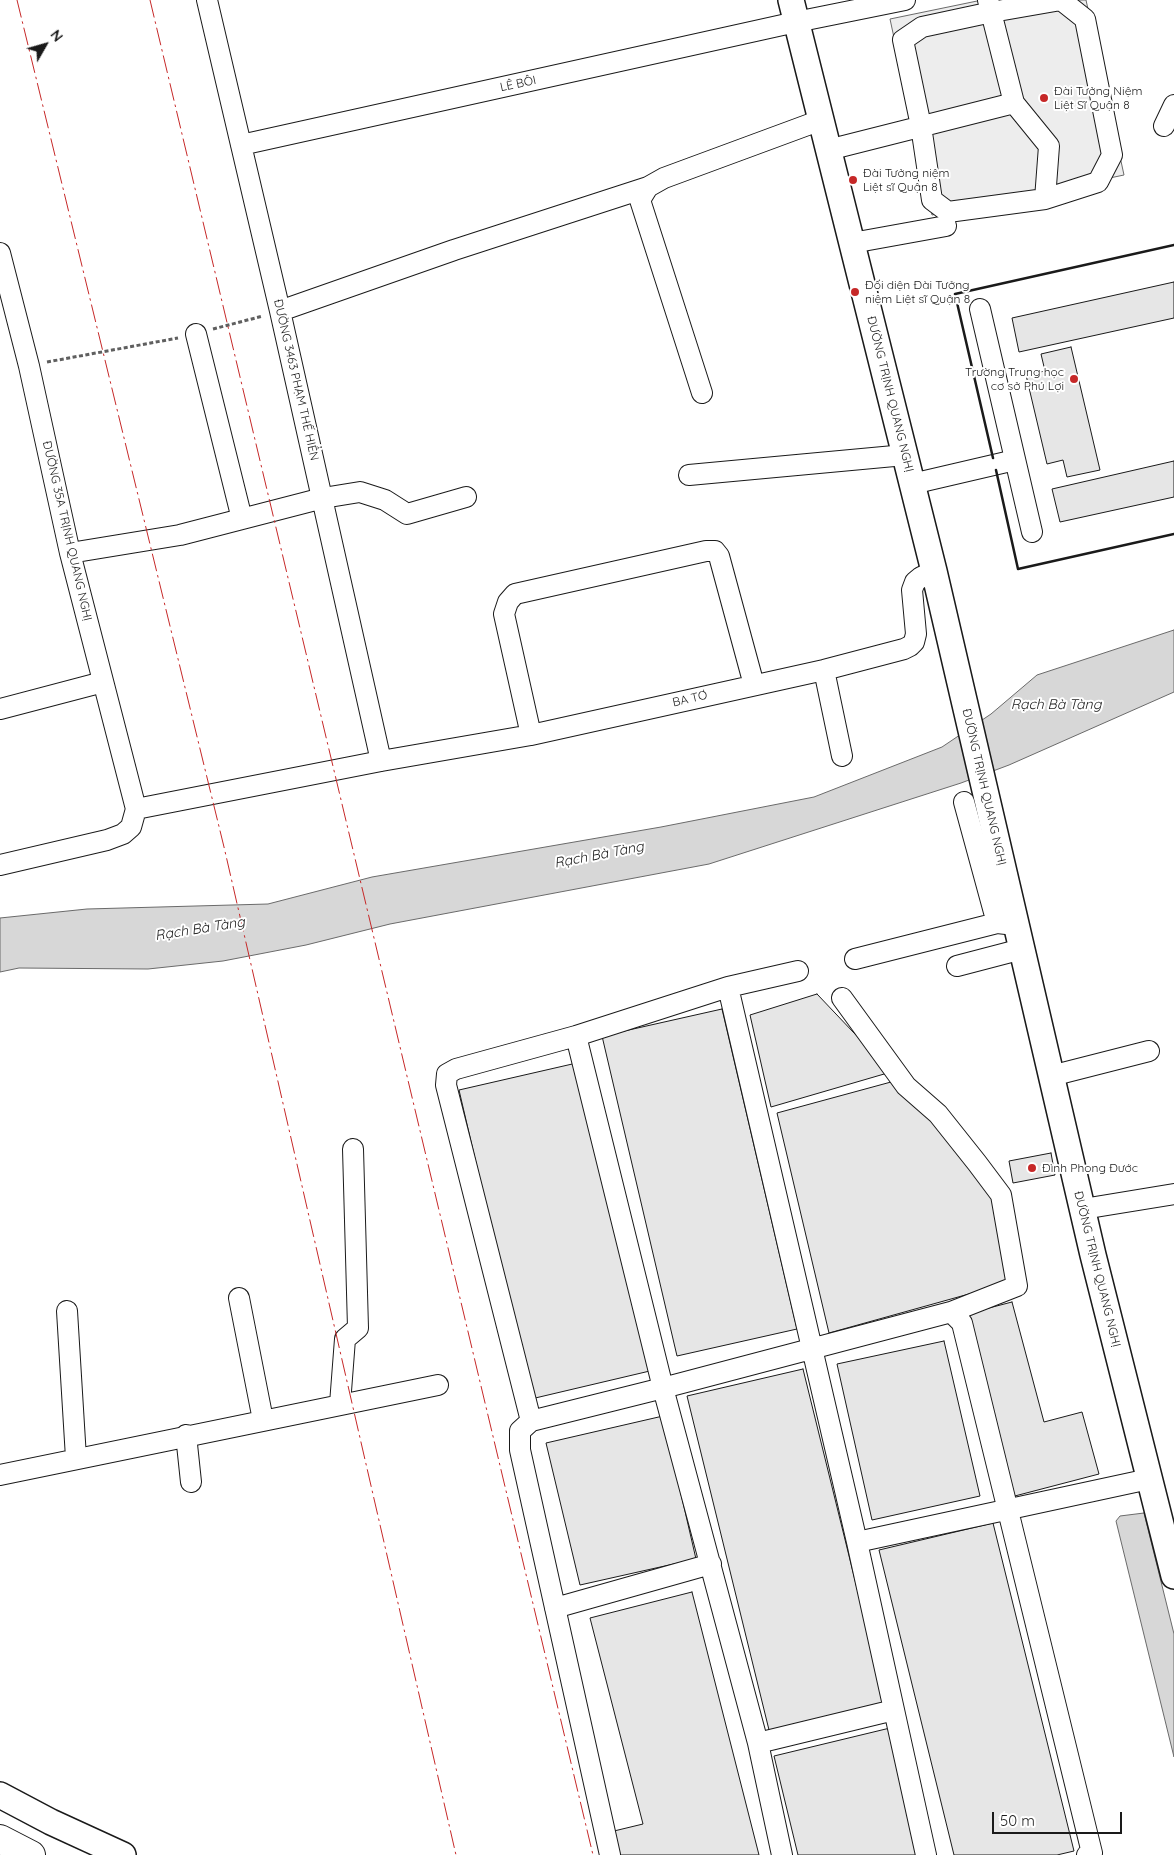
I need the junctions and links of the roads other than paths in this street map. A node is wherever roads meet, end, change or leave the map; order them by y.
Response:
1 (207, 0) edge
2 (905, 0) edge
3 (990, 6) edge
4 (793, 11) edge
5 (1014, 103) junction
6 (1174, 105) edge
7 (821, 120) junction
8 (921, 126) junction
9 (1164, 126) dead end
10 (241, 145) junction
11 (828, 150) junction
12 (648, 187) junction
13 (1045, 199) junction
14 (946, 226) dead end
15 (852, 243) junction
16 (0, 253) edge
17 (980, 309) dead end
18 (280, 311) junction
19 (196, 334) road end
20 (702, 393) dead end
21 (905, 455) junction
22 (1015, 460) junction
23 (689, 475) dead end
24 (912, 484) junction
25 (466, 497) dead end
26 (323, 498) junction
27 (242, 519) junction
28 (1032, 532) dead end
29 (70, 553) junction
30 (934, 571) junction
31 (824, 670) junction
32 (103, 682) junction
33 (754, 685) junction
34 (0, 709) edge
35 (531, 735) junction
36 (842, 756) dead end
37 (381, 761) junction
38 (964, 802) dead end
39 (136, 809) junction
40 (0, 866) edge
41 (1007, 924) junction
42 (1022, 950) junction
43 (855, 959) dead end
44 (956, 966) dead end
45 (798, 971) dead end
46 (728, 987) junction
47 (842, 998) dead end
48 (576, 1036) junction
49 (1148, 1051) dead end
50 (1052, 1076) junction
51 (353, 1149) dead end
52 (1174, 1194) edge
53 (1082, 1209) junction
54 (239, 1298) dead end
55 (67, 1311) dead end
56 (952, 1312) junction
57 (813, 1349) junction
58 (438, 1385) dead end
59 (663, 1388) junction
60 (340, 1404) junction
61 (263, 1420) junction
62 (531, 1421) junction
63 (186, 1436) junction
64 (76, 1458) junction
65 (0, 1473) edge
66 (1149, 1479) junction
67 (191, 1482) dead end
68 (1008, 1510) junction
69 (857, 1542) junction
70 (711, 1564) junction
71 (1174, 1575) edge
72 (555, 1608) junction
73 (894, 1710) junction
74 (758, 1744) junction
75 (0, 1795) edge
76 (0, 1839) edge
77 (31, 1855) edge
78 (124, 1855) edge
79 (610, 1855) edge
80 (782, 1855) edge
81 (926, 1855) edge
82 (1086, 1855) edge

1 - 10 street, ĐƯỜNG 3463 PHẠM THẾ HIỂN
2 - 4 street, LÊ BÔI
3 - 5 street
3 - 8 street
3 - 13 street
4 - 7 main road, ĐƯỜNG TRỊNH QUANG NGHỊ
4 - 10 street, LÊ BÔI
5 - 8 street
5 - 13 street
6 - 9 street
7 - 11 main road, ĐƯỜNG TRỊNH QUANG NGHỊ
7 - 12 street
8 - 11 street
8 - 13 street
10 - 18 street, ĐƯỜNG 3463 PHẠM THẾ HIỂN
11 - 15 main road, ĐƯỜNG TRỊNH QUANG NGHỊ
12 - 18 street
12 - 20 street
14 - 15 street
15 - 21 main road, ĐƯỜNG TRỊNH QUANG NGHỊ
16 - 29 street, ĐƯỜNG 35A TRỊNH QUANG NGHỊ
17 - 22 street
18 - 26 street, ĐƯỜNG 3463 PHẠM THẾ HIỂN
19 - 27 street
21 - 23 street
21 - 24 main road, ĐƯỜNG TRỊNH QUANG NGHỊ
22 - 24 street
22 - 28 street
24 - 30 main road, ĐƯỜNG TRỊNH QUANG NGHỊ
25 - 26 street
26 - 27 street
26 - 37 street, ĐƯỜNG 3463 PHẠM THẾ HIỂN
27 - 29 street
29 - 32 street, ĐƯỜNG 35A TRỊNH QUANG NGHỊ
30 - 31 street, BA TƠ
30 - 41 main road, ĐƯỜNG TRỊNH QUANG NGHỊ
31 - 33 street, BA TƠ
31 - 36 street
32 - 34 street
32 - 39 street, ĐƯỜNG 35A TRỊNH QUANG NGHỊ
33 - 35 street, BA TƠ
33 - 35 street
35 - 37 street, BA TƠ
37 - 39 street, BA TƠ
38 - 41 street
39 - 40 street
41 - 42 main road, ĐƯỜNG TRỊNH QUANG NGHỊ
41 - 43 street
42 - 44 street
42 - 50 main road, ĐƯỜNG TRỊNH QUANG NGHỊ
45 - 46 street
46 - 48 street
46 - 57 street
47 - 56 street
48 - 59 street
48 - 62 street
49 - 50 street
50 - 53 main road, ĐƯỜNG TRỊNH QUANG NGHỊ
51 - 60 street
52 - 53 street
53 - 66 main road, ĐƯỜNG TRỊNH QUANG NGHỊ
54 - 61 street
55 - 64 street
56 - 57 street
56 - 68 street
57 - 59 street
57 - 69 street
58 - 60 street
59 - 62 street
59 - 70 street
60 - 61 street
61 - 63 street
62 - 72 street
63 - 64 street
63 - 67 street
64 - 65 street
66 - 68 street
66 - 71 main road, ĐƯỜNG TRỊNH QUANG NGHỊ
68 - 69 street
68 - 82 street
69 - 73 street
70 - 72 street
70 - 74 street
72 - 79 street
73 - 74 street
73 - 81 street
74 - 80 street
75 - 78 main road
76 - 77 highway

